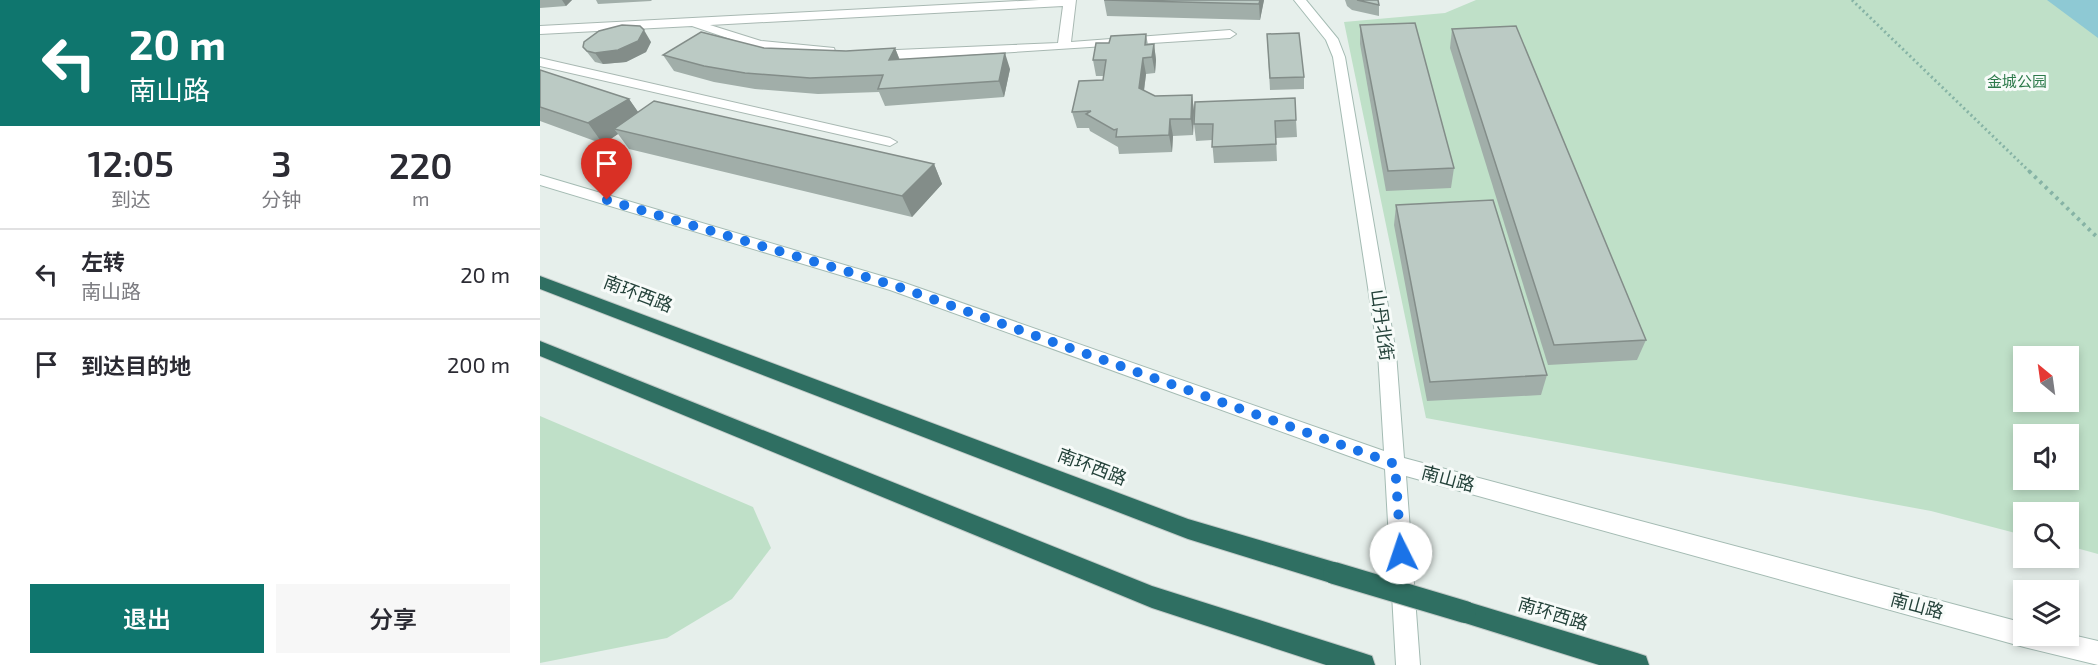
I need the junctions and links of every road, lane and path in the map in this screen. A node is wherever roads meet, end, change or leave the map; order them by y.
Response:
1 (1299, 0) edge
2 (1852, 0) edge
3 (1070, 1) edge
4 (688, 22) junction
5 (540, 30) edge
6 (1230, 34) dead end
7 (1064, 46) junction
8 (841, 52) edge
9 (865, 54) edge
10 (540, 62) edge
11 (890, 142) dead end
12 (540, 180) edge
13 (2098, 238) edge
14 (540, 282) edge
15 (540, 348) edge
16 (1395, 464) junction
17 (2013, 632) edge
18 (2069, 646) edge
19 (2098, 653) edge
20 (1363, 665) edge
21 (1408, 665) edge
22 (1637, 665) edge

1 - 16 street, 山丹北街
2 - 13 path
3 - 4 street
3 - 7 street
4 - 5 street
4 - 8 street
6 - 7 street
7 - 9 street
10 - 11 street
12 - 16 street, 南山路
14 - 22 highway, 南环西路, bridge
15 - 20 highway
16 - 17 street, 南山路
16 - 21 street, 山丹北街
18 - 19 street

